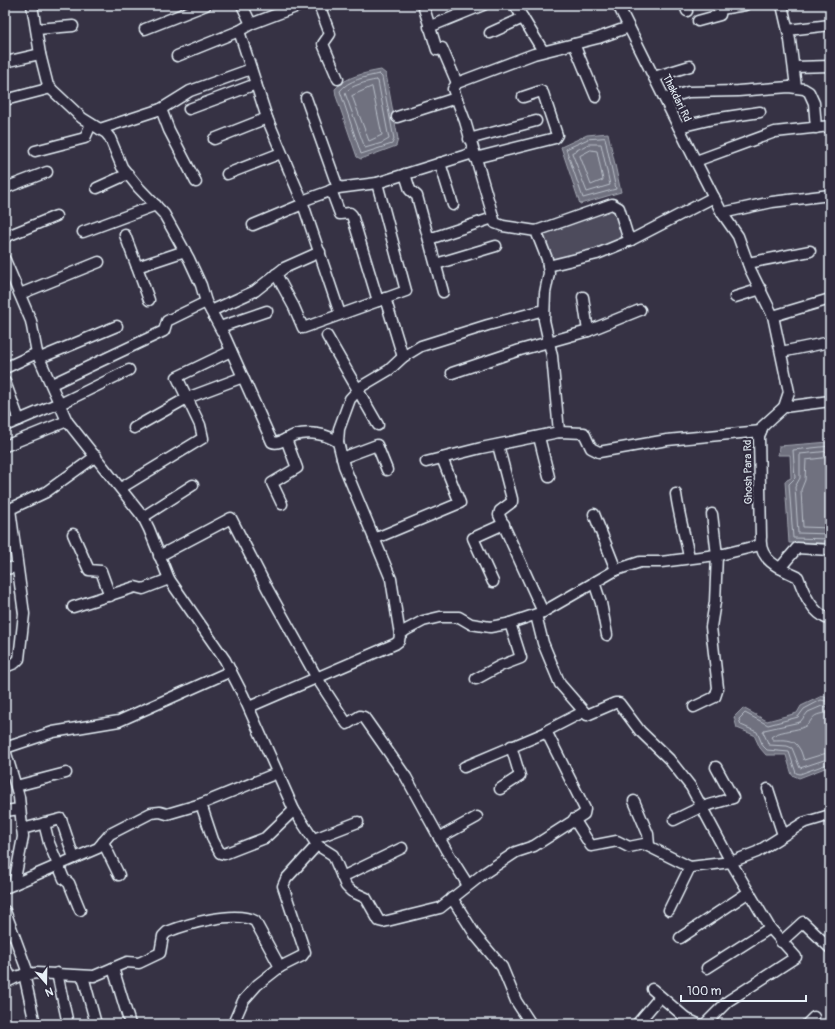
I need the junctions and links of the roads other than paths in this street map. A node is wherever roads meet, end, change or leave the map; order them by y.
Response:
1 (32, 5) edge
2 (206, 5) edge
3 (242, 5) edge
4 (301, 5) edge
5 (319, 5) edge
6 (423, 5) edge
7 (483, 5) edge
8 (515, 5) edge
9 (618, 5) edge
10 (745, 5) edge
11 (782, 5) edge
12 (523, 18) junction
13 (698, 22) dead end
14 (250, 24) junction
15 (830, 25) edge
16 (73, 26) dead end
17 (429, 27) junction
18 (629, 27) junction
19 (37, 29) junction
20 (145, 29) dead end
21 (788, 30) junction
22 (239, 31) junction
23 (490, 32) dead end
24 (574, 44) junction
25 (543, 51) junction
26 (40, 54) junction
27 (177, 56) dead end
28 (5, 62) edge
29 (690, 66) dead end
30 (830, 66) edge
31 (795, 68) junction
32 (251, 69) junction
33 (654, 77) junction
34 (338, 79) dead end
35 (457, 83) junction
36 (256, 84) junction
37 (796, 87) junction
38 (51, 88) junction
39 (523, 97) dead end
40 (596, 97) dead end
41 (306, 98) dead end
42 (456, 98) junction
43 (665, 99) junction
44 (5, 100) edge
45 (160, 109) junction
46 (190, 110) dead end
47 (760, 112) dead end
48 (397, 117) dead end
49 (267, 118) junction
50 (536, 121) dead end
51 (830, 126) edge
52 (95, 127) junction
53 (678, 127) junction
54 (816, 128) junction
55 (214, 139) dead end
56 (469, 139) junction
57 (35, 151) dead end
58 (281, 153) junction
59 (474, 155) junction
60 (696, 161) junction
61 (440, 163) junction
62 (47, 172) dead end
63 (128, 174) junction
64 (227, 174) dead end
65 (405, 174) junction
66 (196, 182) dead end
67 (377, 183) junction
68 (5, 188) edge
69 (97, 188) dead end
70 (334, 189) junction
71 (830, 195) edge
72 (715, 199) junction
73 (302, 203) junction
74 (156, 205) junction
75 (453, 205) dead end
76 (722, 213) junction
77 (56, 216) dead end
78 (493, 218) junction
79 (253, 225) dead end
80 (536, 231) junction
81 (83, 232) dead end
82 (125, 235) dead end
83 (5, 237) edge
84 (429, 239) junction
85 (631, 240) junction
86 (496, 246) dead end
87 (185, 251) junction
88 (810, 251) dead end
89 (320, 252) junction
90 (5, 260) edge
91 (99, 262) dead end
92 (748, 263) junction
93 (436, 264) junction
94 (548, 266) junction
95 (137, 267) junction
96 (276, 274) junction
97 (761, 289) junction
98 (443, 292) dead end
99 (20, 294) junction
100 (583, 297) dead end
101 (735, 297) dead end
102 (830, 299) edge
103 (149, 300) dead end
104 (381, 300) junction
105 (208, 306) junction
106 (544, 310) junction
107 (640, 310) dead end
108 (267, 311) dead end
109 (340, 314) junction
110 (773, 316) junction
111 (117, 326) dead end
112 (220, 327) junction
113 (588, 331) junction
114 (327, 336) dead end
115 (830, 342) edge
116 (549, 343) junction
117 (231, 351) junction
118 (781, 352) junction
119 (39, 356) junction
120 (404, 357) junction
121 (5, 368) edge
122 (129, 370) dead end
123 (452, 373) dead end
124 (243, 378) junction
125 (5, 382) edge
126 (52, 384) junction
127 (358, 389) junction
128 (187, 398) junction
129 (830, 401) edge
130 (60, 403) junction
131 (784, 407) junction
132 (19, 420) junction
133 (67, 421) junction
134 (378, 425) dead end
135 (5, 426) edge
136 (134, 428) dead end
137 (761, 431) junction
138 (560, 432) junction
139 (539, 437) junction
140 (286, 439) junction
141 (338, 442) junction
142 (498, 445) junction
143 (5, 446) edge
144 (96, 456) junction
145 (342, 458) junction
146 (442, 458) junction
147 (426, 462) dead end
148 (387, 470) dead end
149 (549, 477) dead end
150 (193, 485) dead end
151 (121, 488) junction
152 (676, 494) dead end
153 (282, 504) dead end
154 (594, 514) dead end
155 (712, 514) dead end
156 (143, 517) junction
157 (504, 524) junction
158 (9, 530) edge
159 (73, 534) dead end
160 (374, 539) junction
161 (760, 545) junction
162 (830, 550) edge
163 (717, 555) junction
164 (159, 556) junction
165 (689, 557) junction
166 (17, 567) junction
167 (780, 568) junction
168 (5, 569) edge
169 (616, 570) junction
170 (169, 579) junction
171 (493, 582) dead end
172 (594, 582) junction
173 (110, 596) junction
174 (73, 607) dead end
175 (539, 613) junction
176 (829, 620) edge
177 (510, 623) junction
178 (400, 635) junction
179 (607, 635) dead end
180 (5, 666) edge
181 (231, 671) junction
182 (317, 678) junction
183 (476, 679) dead end
184 (249, 707) junction
185 (694, 707) dead end
186 (583, 712) junction
187 (547, 732) junction
188 (511, 746) junction
189 (5, 749) edge
190 (7, 762) edge
191 (464, 767) dead end
192 (716, 767) dead end
193 (277, 773) junction
194 (66, 774) dead end
195 (16, 786) junction
196 (500, 789) dead end
197 (768, 789) dead end
198 (634, 801) dead end
199 (201, 804) junction
200 (702, 807) junction
201 (20, 809) junction
202 (294, 810) junction
203 (5, 811) edge
204 (830, 815) edge
205 (477, 817) dead end
206 (574, 819) junction
207 (674, 820) dead end
208 (358, 822) dead end
209 (44, 823) junction
210 (22, 829) junction
211 (783, 835) junction
212 (439, 838) junction
213 (103, 842) junction
214 (316, 842) junction
215 (649, 845) junction
216 (402, 848) dead end
217 (74, 858) junction
218 (731, 862) junction
219 (58, 864) junction
220 (690, 867) junction
221 (119, 875) dead end
222 (342, 877) junction
223 (468, 885) junction
224 (9, 886) edge
225 (749, 892) junction
226 (452, 898) junction
227 (80, 910) dead end
228 (669, 910) dead end
229 (5, 911) edge
230 (770, 928) junction
231 (680, 938) dead end
232 (782, 942) junction
233 (830, 948) edge
234 (5, 966) edge
235 (280, 967) junction
236 (114, 968) junction
237 (707, 968) dead end
238 (57, 973) junction
239 (26, 974) junction
240 (84, 976) junction
241 (9, 981) edge
242 (652, 989) dead end
243 (660, 997) junction
244 (35, 1024) edge
245 (68, 1024) edge
246 (96, 1024) edge
247 (130, 1024) edge
248 (233, 1024) edge
249 (531, 1024) edge
250 (637, 1024) edge
251 (698, 1024) edge
252 (705, 1024) edge

1 - 19 street
2 - 20 street
3 - 14 street
4 - 14 street
5 - 34 street
6 - 17 street
7 - 17 street
8 - 12 street
9 - 18 street, Thakdari Rd
10 - 13 street
11 - 21 street
12 - 23 street
12 - 25 street
14 - 22 street
15 - 21 street
16 - 19 street
17 - 35 street
18 - 24 street
18 - 33 street, Thakdari Rd
19 - 26 street
21 - 31 street
22 - 27 street
22 - 32 street
24 - 25 street
24 - 40 street
25 - 35 street
26 - 28 street
26 - 38 street
29 - 33 street
30 - 31 street
31 - 37 street
32 - 36 street
32 - 45 street
33 - 43 street, Thakdari Rd
35 - 42 street
36 - 46 street
36 - 49 street
37 - 43 street
37 - 54 street
38 - 44 street
38 - 52 street
39 - 59 street
41 - 70 street
42 - 48 street
42 - 56 street
43 - 53 street, Thakdari Rd
45 - 52 street
45 - 66 street
47 - 53 street
49 - 55 street
49 - 58 street
50 - 56 street
51 - 54 street
52 - 57 street
52 - 63 street
53 - 60 street, Thakdari Rd
54 - 60 street
56 - 59 street
58 - 64 street
58 - 73 street
59 - 61 street
59 - 78 street
60 - 72 street, Thakdari Rd
61 - 65 street
61 - 75 street
62 - 68 street
63 - 69 street
63 - 74 street
65 - 67 street
65 - 84 street
67 - 70 street
67 - 104 street
70 - 73 street
70 - 104 street
71 - 76 street
72 - 76 street
72 - 85 street
73 - 79 street
73 - 89 street
74 - 81 street
74 - 87 street
76 - 92 street
77 - 83 street
78 - 80 street
78 - 84 street
80 - 85 street
80 - 94 street
82 - 95 street
84 - 93 street
85 - 94 street
86 - 93 street
87 - 95 street
87 - 105 street
88 - 92 street
89 - 96 street
89 - 109 street
90 - 99 street
91 - 99 street
92 - 97 street
93 - 98 street
94 - 106 street
95 - 103 street
96 - 105 street
96 - 109 street
97 - 101 street
97 - 110 street
99 - 119 street
100 - 113 street
102 - 110 street
104 - 109 street
104 - 120 street
105 - 112 street
105 - 126 street
106 - 116 street
106 - 120 street
107 - 113 street
108 - 112 street
110 - 118 street
111 - 119 street
112 - 117 street
113 - 116 street
114 - 127 street
115 - 118 street
116 - 123 street
116 - 138 street
117 - 124 street
117 - 128 street
118 - 131 street
119 - 121 street
119 - 126 street
120 - 127 street
122 - 130 street
124 - 128 street
124 - 140 street
125 - 132 street
126 - 130 street
127 - 134 street
127 - 141 street
128 - 136 street
128 - 151 street
129 - 131 street
130 - 132 street
130 - 133 street
131 - 137 street, Ghosh Para Rd
132 - 135 street
133 - 143 street
133 - 144 street
137 - 138 street
137 - 161 street, Ghosh Para Rd
138 - 139 street
139 - 142 street
139 - 149 street
140 - 141 street
140 - 153 street
141 - 145 street
142 - 146 street
142 - 157 street
144 - 151 street
144 - 158 street
145 - 148 street
145 - 160 street
146 - 147 street
146 - 160 street
150 - 156 street
151 - 156 street
152 - 165 street
154 - 169 street
155 - 163 street
156 - 164 street
157 - 171 street
157 - 175 street
158 - 166 street
159 - 173 street
160 - 178 street
161 - 163 street
161 - 167 street
162 - 167 street
163 - 165 street
163 - 185 street
164 - 170 street
164 - 182 street
165 - 169 street
166 - 168 street
166 - 180 street
167 - 176 street
169 - 172 street
170 - 173 street
170 - 181 street
172 - 175 street
172 - 179 street
173 - 174 street
175 - 177 street
175 - 186 street
177 - 178 street
177 - 183 street
178 - 182 street
181 - 184 street
181 - 189 street
182 - 184 street
182 - 212 street
184 - 193 street
186 - 187 street
186 - 200 street
187 - 188 street
187 - 206 street
188 - 191 street
188 - 196 street
189 - 190 street
190 - 195 street
192 - 200 street
193 - 199 street
193 - 202 street
194 - 195 street
195 - 201 street
197 - 211 street
198 - 215 street
199 - 202 street
199 - 213 street
200 - 207 street
200 - 218 street
201 - 203 street
201 - 210 street
202 - 214 street
204 - 211 street
205 - 212 street
206 - 215 street
206 - 223 street
208 - 214 street
209 - 210 street
209 - 217 street
209 - 219 street
210 - 224 street
211 - 218 street
212 - 223 street
213 - 217 street
213 - 221 street
214 - 222 street
214 - 235 street
215 - 220 street
216 - 222 street
217 - 219 street
218 - 220 street
218 - 225 street
219 - 224 street
219 - 227 street
220 - 228 street
222 - 226 street
223 - 226 street
225 - 230 street
225 - 231 street
226 - 249 street
229 - 239 street
230 - 232 street
230 - 237 street
232 - 233 street
232 - 252 street
234 - 241 street
235 - 236 street
235 - 248 street
236 - 240 street
236 - 247 street
238 - 239 street
238 - 240 street
238 - 245 street
239 - 241 street
239 - 244 street
240 - 246 street
242 - 243 street
243 - 250 street
243 - 251 street

